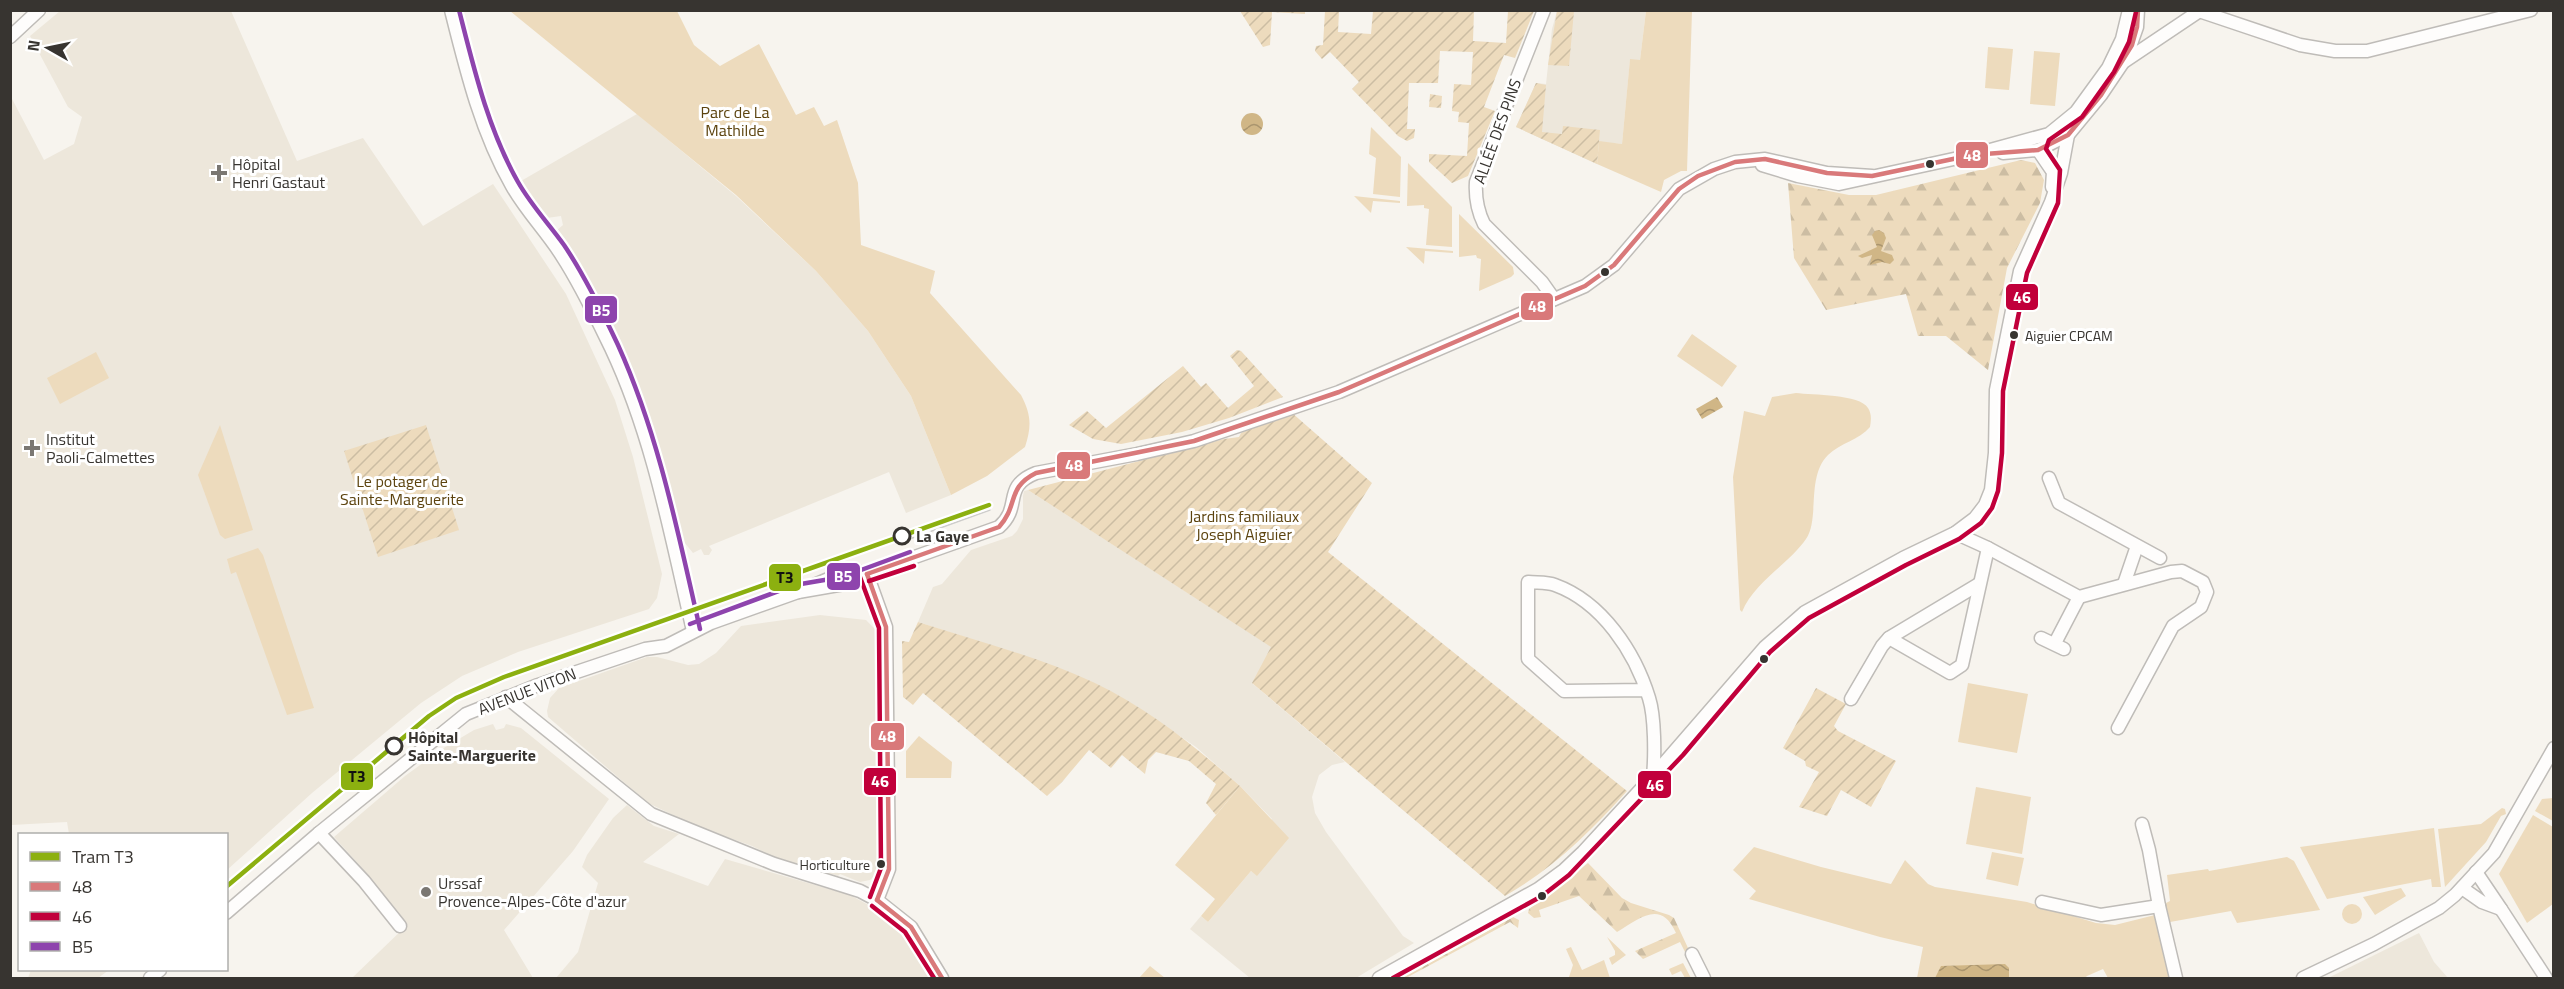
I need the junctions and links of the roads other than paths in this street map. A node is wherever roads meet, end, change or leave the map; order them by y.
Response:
1 (39, 10) edge
2 (451, 10) edge
3 (1544, 10) edge
4 (2129, 10) edge
5 (2138, 10) edge
6 (2531, 10) edge
7 (2197, 11) edge
8 (2126, 27) junction
9 (10, 37) edge
10 (2138, 47) junction
11 (2046, 135) junction
12 (2068, 135) junction
13 (2038, 150) junction
14 (1972, 155) junction
15 (2051, 202) junction
16 (1554, 299) junction
17 (2049, 478) dead end
18 (1955, 533) junction
19 (2137, 546) junction
20 (1989, 548) junction
21 (2160, 558) dead end
22 (867, 574) junction
23 (1979, 584) junction
24 (2124, 584) junction
25 (2079, 597) junction
26 (693, 631) junction
27 (1889, 638) junction
28 (2041, 638) dead end
29 (1645, 690) junction
30 (506, 697) junction
31 (1851, 699) dead end
32 (2118, 728) dead end
33 (2553, 748) edge
34 (1653, 776) junction
35 (2142, 824) dead end
36 (319, 833) junction
37 (2476, 872) junction
38 (2462, 888) junction
39 (877, 900) junction
40 (2042, 902) dead end
41 (2159, 906) junction
42 (2501, 909) junction
43 (228, 911) edge
44 (400, 927) dead end
45 (1692, 954) dead end
46 (942, 978) edge
47 (1379, 978) edge
48 (1704, 978) edge
49 (2176, 978) edge
50 (2303, 978) edge
51 (2546, 978) edge

1 - 9 street
2 - 26 street
3 - 16 street, ALLÉE DES PINS
4 - 8 street
5 - 10 street
6 - 7 street
7 - 10 street
8 - 10 street
8 - 11 street
10 - 12 street
11 - 12 street
11 - 13 street
11 - 14 street
12 - 13 street
12 - 15 street
13 - 14 street
13 - 15 street
14 - 16 street, AVENUE VITON
15 - 18 street
16 - 22 street, AVENUE VITON
17 - 19 street
18 - 20 street
18 - 34 street
19 - 21 street
19 - 24 street
20 - 23 street
20 - 25 street
22 - 26 street, AVENUE VITON
22 - 39 street
23 - 27 street
23 - 27 street
24 - 25 street
24 - 32 street
25 - 28 street
26 - 30 street, AVENUE VITON
27 - 31 street
29 - 29 street
29 - 34 street
30 - 36 street, AVENUE VITON
30 - 39 street
33 - 37 street
34 - 47 street
35 - 41 street
36 - 43 street, AVENUE VITON
36 - 44 street
37 - 38 street
37 - 42 street
38 - 42 street
38 - 50 street
39 - 46 street
40 - 41 street
41 - 49 street
42 - 51 street
45 - 48 street

